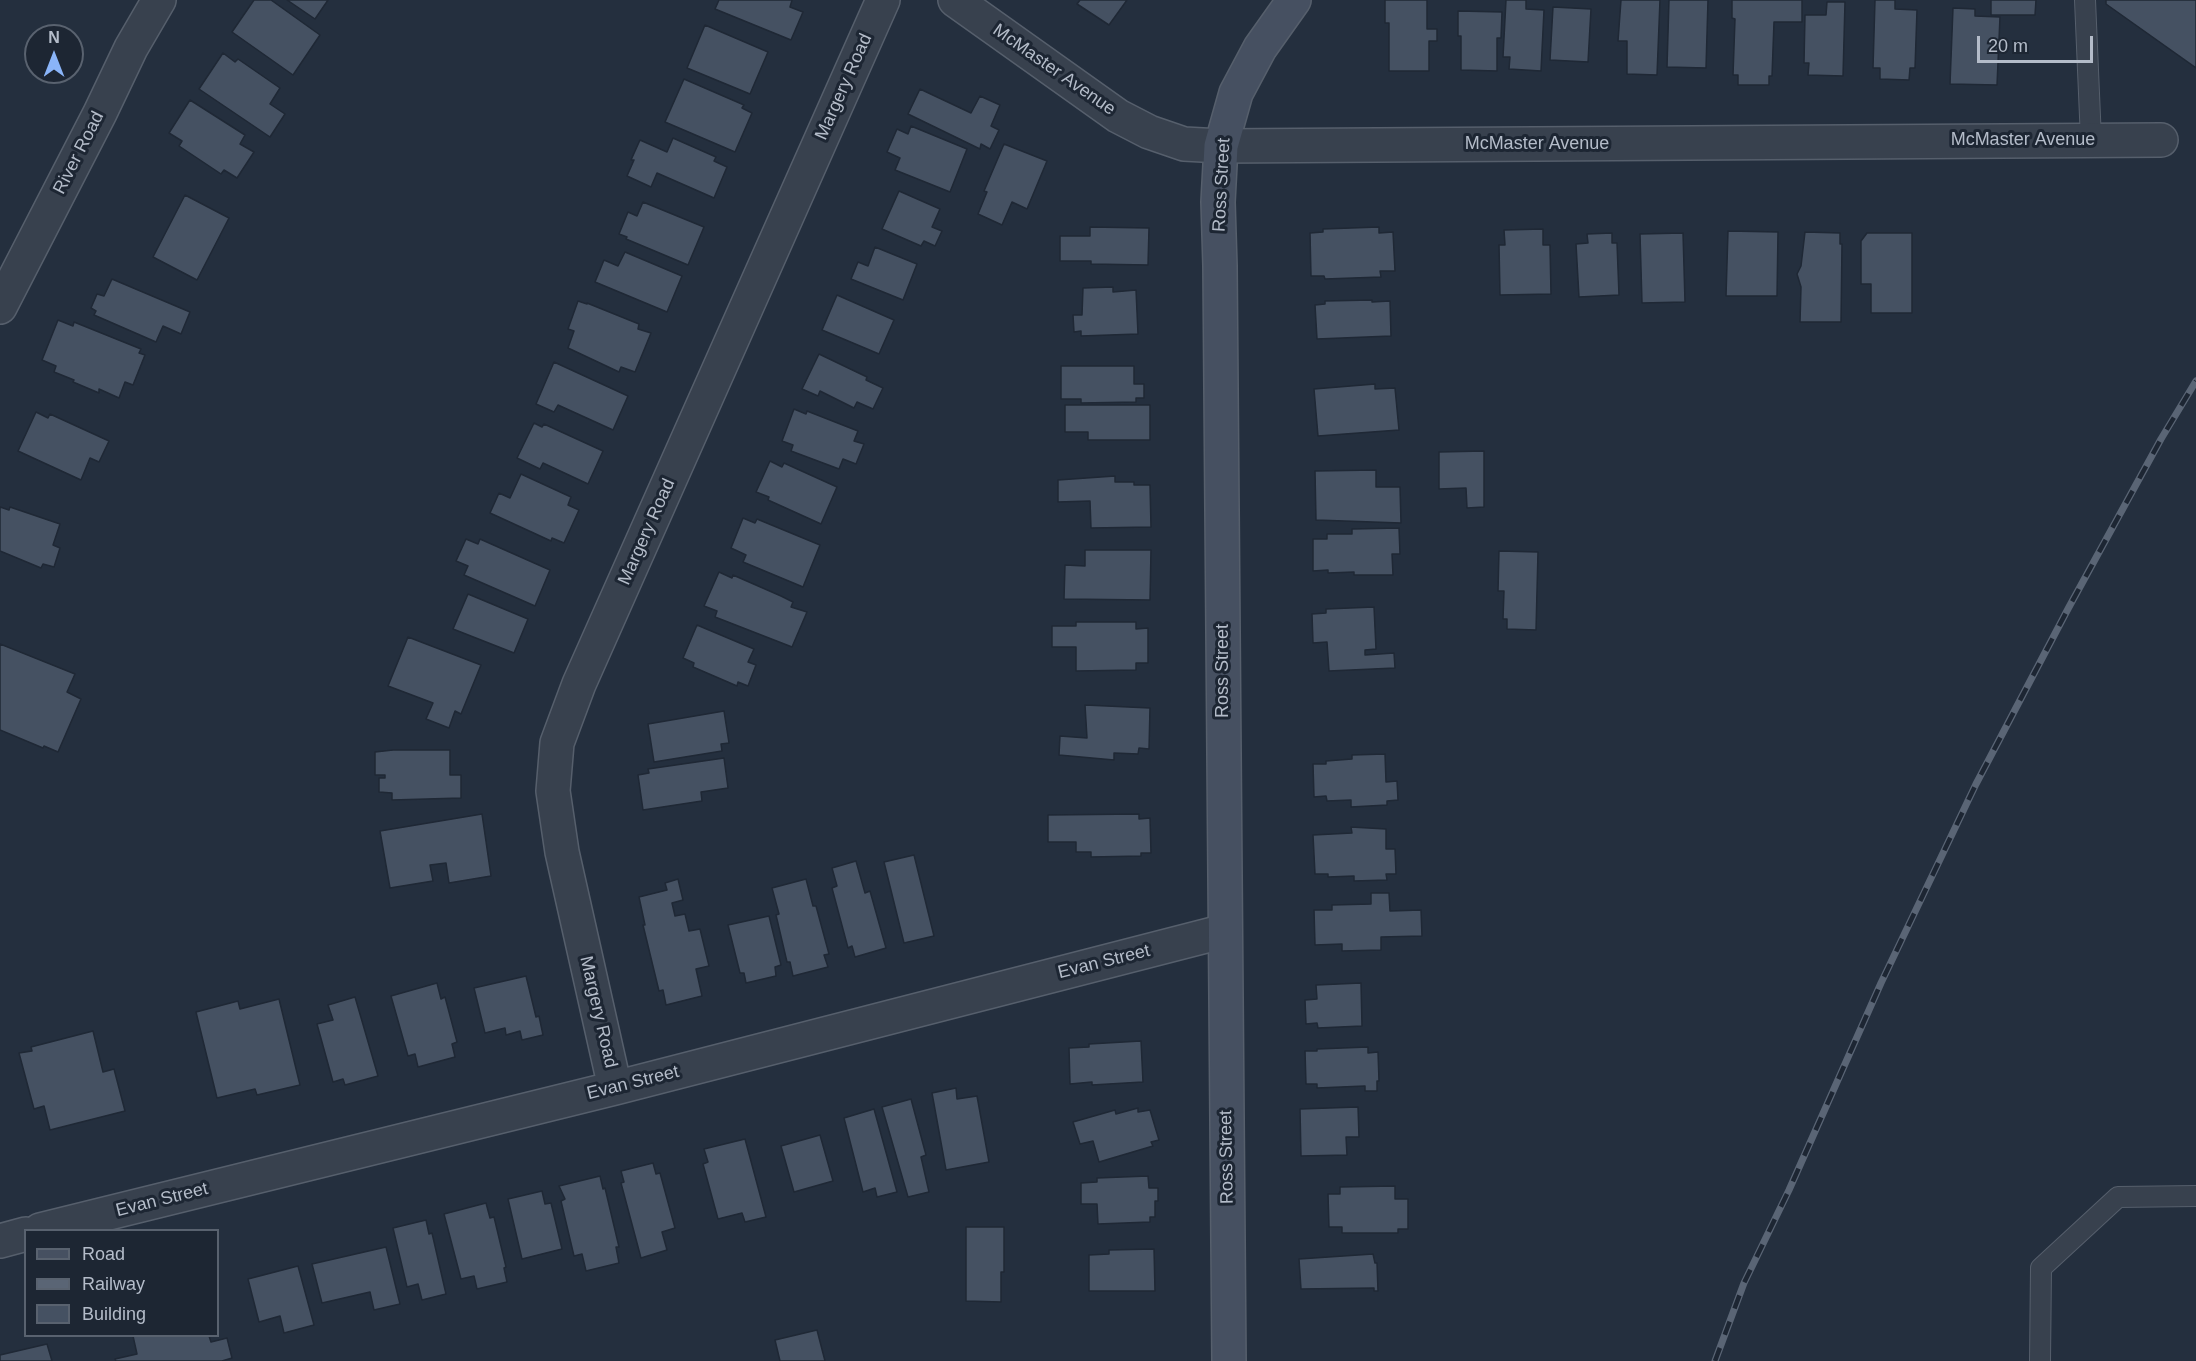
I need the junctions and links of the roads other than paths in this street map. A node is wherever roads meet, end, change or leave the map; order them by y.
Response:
1 (159, 0) edge
2 (883, 0) edge
3 (956, 0) edge
4 (1294, 0) edge
5 (2085, 0) edge
6 (2091, 140) junction
7 (2162, 140) dead end
8 (1221, 146) junction
9 (0, 307) edge
10 (1225, 931) junction
11 (615, 1088) junction
12 (2196, 1196) edge
13 (44, 1229) edge
14 (24, 1234) edge
15 (0, 1240) edge
16 (1229, 1361) edge
17 (2040, 1361) edge

1 - 9 street, River Road
2 - 11 street, Margery Road
3 - 8 street, McMaster Avenue
4 - 8 street, Ross Street
5 - 6 lane
6 - 7 street, McMaster Avenue
6 - 8 street, McMaster Avenue
8 - 10 street, Ross Street
10 - 11 street, Evan Street
10 - 16 street, Ross Street
11 - 13 street, Evan Street
12 - 17 lane
14 - 15 street

